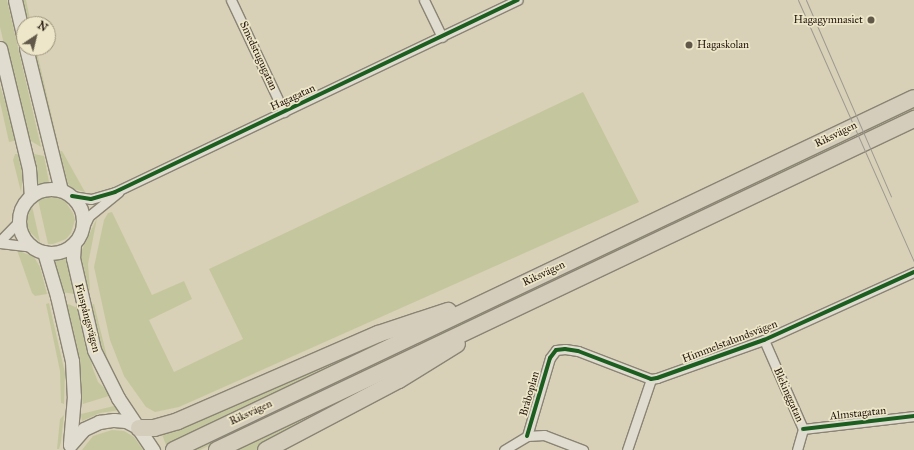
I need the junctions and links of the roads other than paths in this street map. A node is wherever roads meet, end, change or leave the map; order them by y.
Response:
1 (15, 0) edge
2 (231, 0) edge
3 (424, 0) edge
4 (518, 0) edge
5 (19, 16) edge
6 (442, 37) junction
7 (0, 48) edge
8 (28, 56) edge
9 (914, 98) edge
10 (284, 112) junction
11 (914, 118) edge
12 (123, 188) junction
13 (61, 190) junction
14 (31, 195) junction
15 (72, 196) junction
16 (19, 221) junction
17 (81, 233) junction
18 (0, 242) edge
19 (74, 244) junction
20 (39, 250) junction
21 (914, 272) edge
22 (496, 297) junction
23 (494, 317) junction
24 (764, 340) junction
25 (651, 379) junction
26 (914, 416) edge
27 (139, 428) junction
28 (803, 429) junction
29 (527, 436) junction
30 (151, 446) edge
31 (69, 447) edge
32 (579, 449) edge
33 (174, 450) edge
34 (217, 450) edge
35 (266, 450) edge
36 (504, 450) edge
37 (627, 450) edge
38 (797, 450) edge

1 - 5 main road
2 - 10 street, Smedstugugatan
3 - 6 street
4 - 6 street, Hagagatan
6 - 10 street, Hagagatan
7 - 14 main road
8 - 13 main road
9 - 22 highway, Riksvägen
10 - 12 street, Hagagatan
11 - 23 highway, Riksvägen
12 - 15 street, Hagagatan
12 - 17 street, Hagagatan
13 - 14 main road
13 - 15 main road
14 - 16 main road
15 - 17 main road
16 - 18 street
16 - 20 main road
17 - 19 main road
18 - 20 street
19 - 20 main road
19 - 27 main road, Finspångsvägen
20 - 31 main road
21 - 24 street, Himmelstalundsvägen
22 - 27 highway
22 - 33 highway, Riksvägen
23 - 34 highway, Riksvägen
23 - 35 highway
24 - 25 street, Himmelstalundsvägen
24 - 28 street, Blekinggatan
25 - 29 street, Bråboplan
25 - 37 street
26 - 28 street, Almstagatan
27 - 30 main road, Finspångsvägen
27 - 31 main road
28 - 38 street, Blekinggatan
29 - 32 street
29 - 36 street

